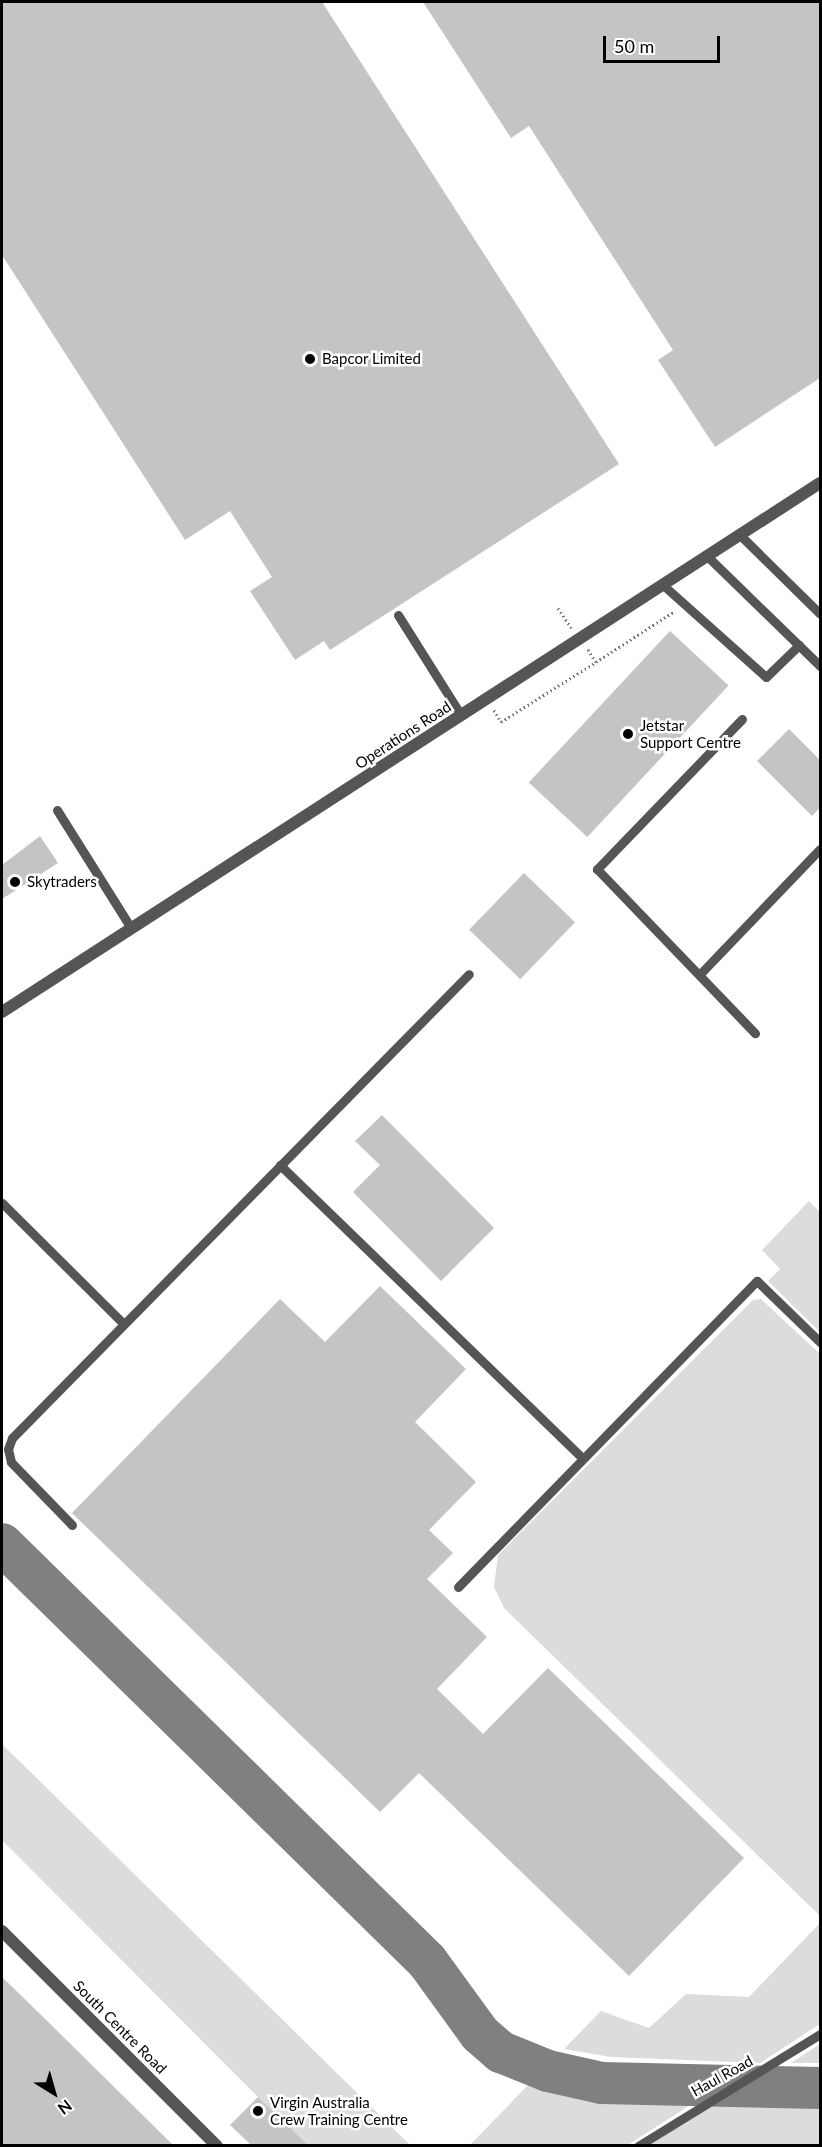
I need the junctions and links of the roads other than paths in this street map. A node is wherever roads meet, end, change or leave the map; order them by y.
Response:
1 (820, 483) edge
2 (740, 535) junction
3 (707, 556) junction
4 (663, 585) junction
5 (817, 610) edge
6 (398, 615) dead end
7 (799, 645) junction
8 (820, 666) edge
9 (461, 715) junction
10 (742, 719) dead end
11 (57, 810) dead end
12 (820, 849) edge
13 (131, 928) junction
14 (469, 974) dead end
15 (700, 974) junction
16 (2, 1012) edge
17 (755, 1033) dead end
18 (280, 1165) junction
19 (2, 1203) edge
20 (122, 1322) junction
21 (820, 1342) edge
22 (582, 1458) junction
23 (72, 1525) dead end
24 (458, 1587) dead end
25 (2, 1931) edge
26 (820, 2034) edge
27 (217, 2145) edge
28 (638, 2145) edge

1 - 2 street, Operations Road
2 - 3 street, Operations Road
2 - 5 lane
3 - 4 street, Operations Road
3 - 7 lane
4 - 7 lane
4 - 9 street, Operations Road
6 - 9 lane
7 - 8 lane
9 - 13 street, Operations Road
10 - 15 lane
11 - 13 lane
12 - 15 lane
13 - 16 street, Operations Road
14 - 18 lane
15 - 17 lane
18 - 20 lane
18 - 22 lane
19 - 20 lane
20 - 23 lane
21 - 22 lane
22 - 24 lane
25 - 27 street, South Centre Road
26 - 28 lane, Haul Road

